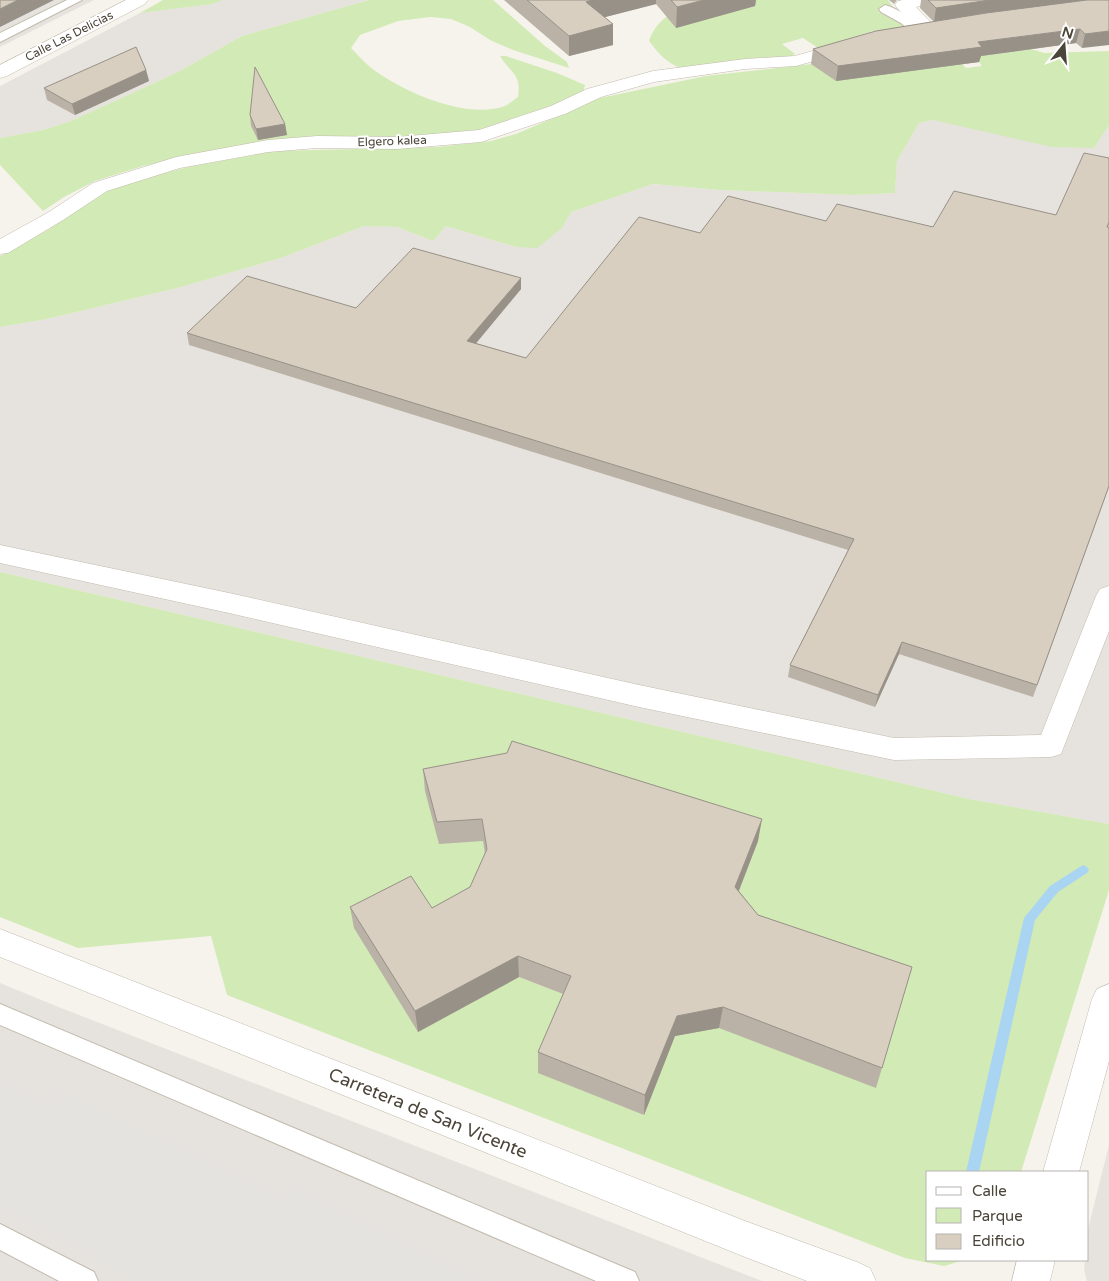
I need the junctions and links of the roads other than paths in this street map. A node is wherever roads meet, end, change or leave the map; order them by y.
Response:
1 (76, 0) edge
2 (139, 0) edge
3 (923, 0) edge
4 (885, 9) dead end
5 (947, 27) edge
6 (923, 30) junction
7 (899, 34) edge
8 (0, 38) edge
9 (862, 41) edge
10 (0, 72) edge
11 (0, 248) edge
12 (0, 554) edge
13 (1109, 596) edge
14 (0, 943) edge
15 (1109, 999) edge
16 (0, 1014) edge
17 (1061, 1171) edge
18 (0, 1236) edge
19 (1036, 1261) edge
20 (85, 1281) edge
21 (626, 1281) edge
22 (857, 1281) edge
23 (1030, 1281) edge

1 - 8 lane
2 - 10 street, Calle Las Delicias
3 - 6 street
4 - 6 lane
5 - 6 street
6 - 7 street
9 - 11 street, Elgero kalea
12 - 13 street
14 - 22 street, Carretera de San Vicente
15 - 17 street
16 - 21 lane
18 - 20 lane
19 - 23 street

